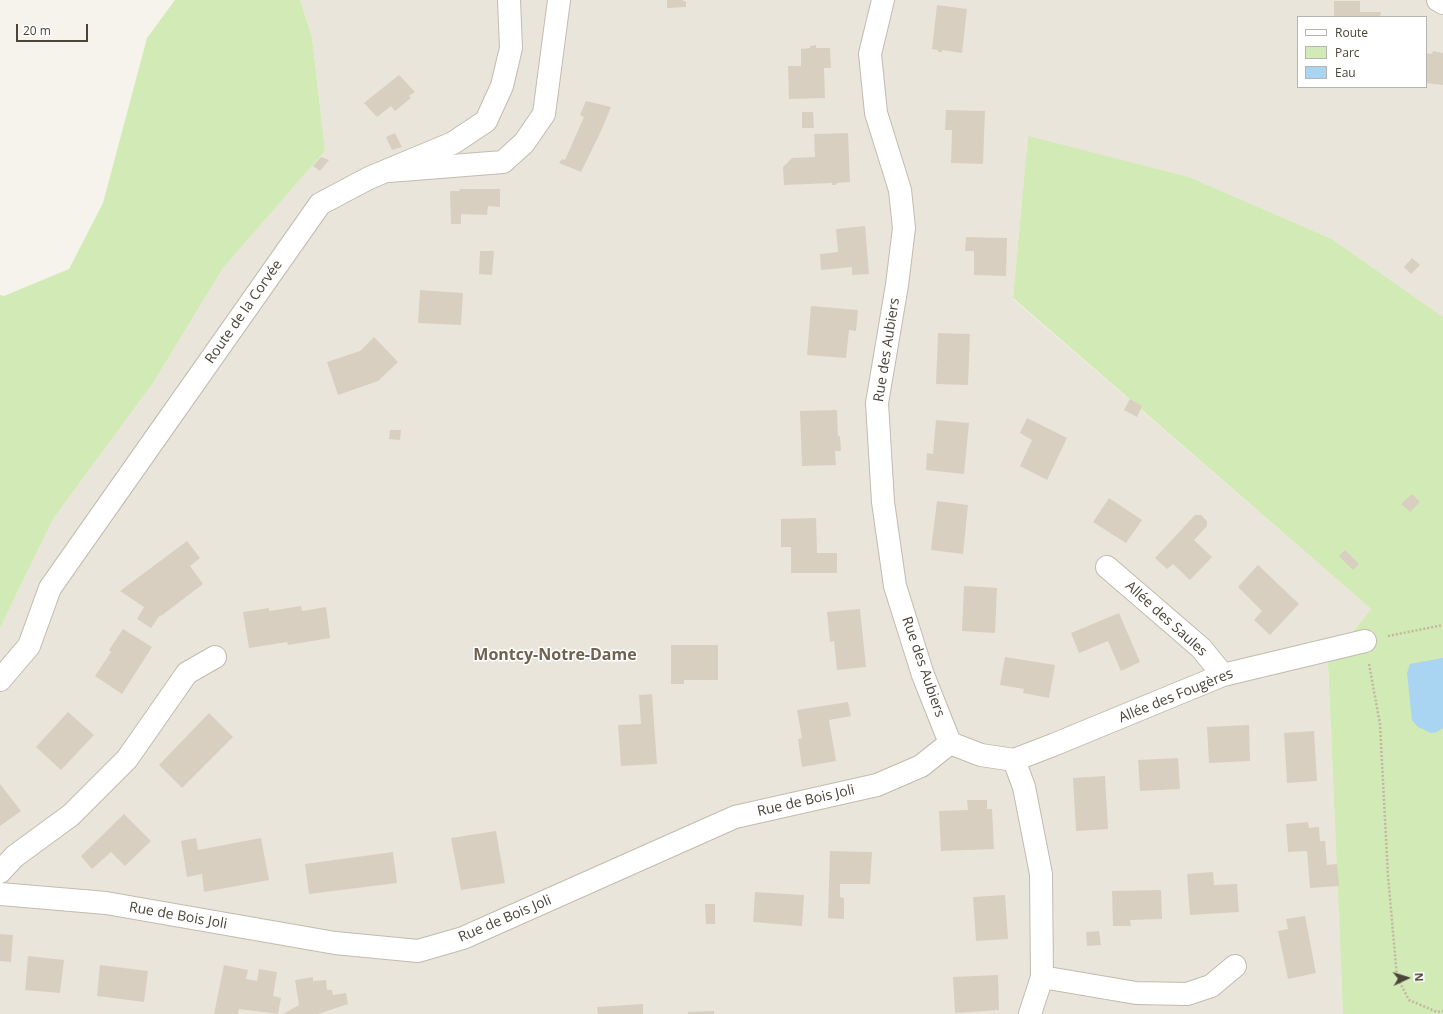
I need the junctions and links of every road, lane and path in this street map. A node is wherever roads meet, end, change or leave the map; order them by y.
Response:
1 (509, 0) edge
2 (559, 0) edge
3 (883, 0) edge
4 (1438, 0) edge
5 (1443, 3) edge
6 (384, 172) junction
7 (1107, 567) dead end
8 (1443, 625) edge
9 (1365, 640) junction
10 (215, 657) dead end
11 (1223, 675) junction
12 (0, 680) edge
13 (950, 743) junction
14 (1014, 760) junction
15 (0, 872) edge
16 (0, 894) edge
17 (1235, 966) dead end
18 (1042, 977) junction
19 (1443, 1011) edge
20 (1030, 1014) edge

1 - 6 street, Route de la Corvée
2 - 6 street
3 - 13 street, Rue des Aubiers
4 - 5 street
6 - 12 street, Route de la Corvée
7 - 11 street, Allée des Saules
8 - 9 path
9 - 11 street, Allée des Fougères
9 - 19 path
10 - 15 street
11 - 14 street, Allée des Fougères
13 - 14 street, Allée des Fougères
13 - 16 street, Rue de Bois Joli
14 - 18 street
17 - 18 street
18 - 20 street

